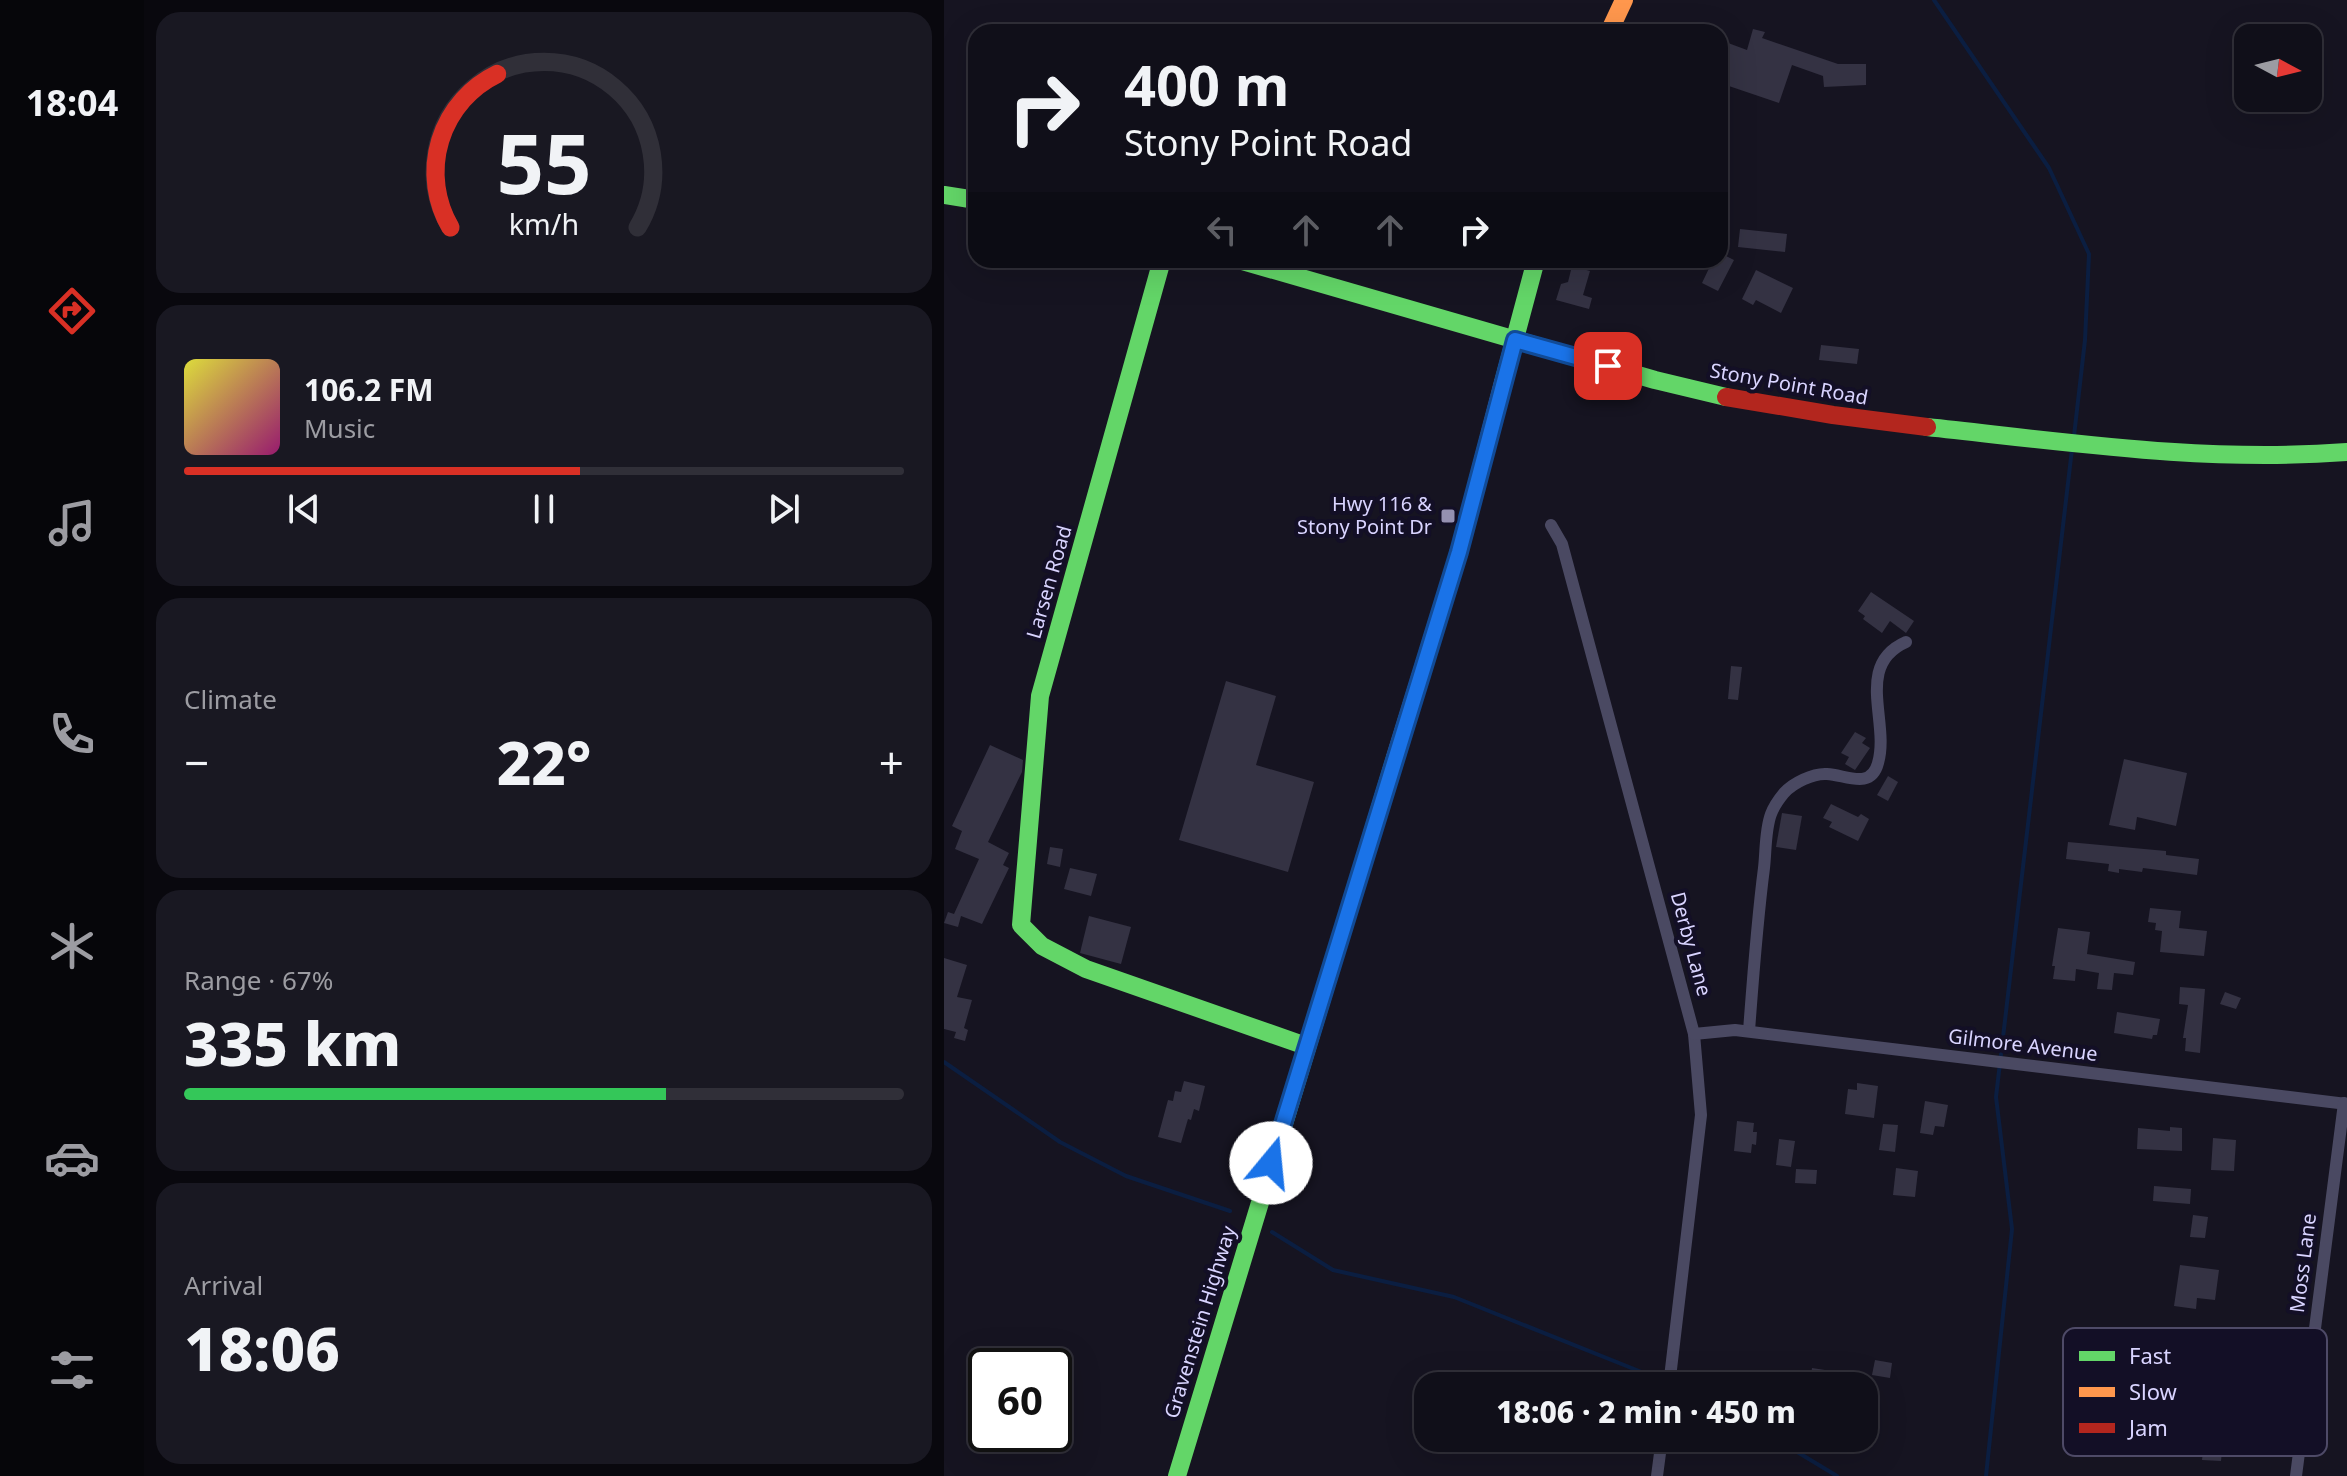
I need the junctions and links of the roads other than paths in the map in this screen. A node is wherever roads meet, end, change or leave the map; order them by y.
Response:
1 (1624, 0) edge
2 (1613, 24) edge
3 (944, 195) edge
4 (968, 199) edge
5 (1160, 268) edge
6 (1267, 268) edge
7 (1534, 268) edge
8 (1515, 340) junction
9 (2347, 452) edge
10 (1551, 525) dead end
11 (1906, 642) dead end
12 (1749, 1031) junction
13 (1694, 1034) junction
14 (1306, 1046) junction
15 (2345, 1104) edge
16 (2315, 1328) edge
17 (1671, 1372) edge
18 (1660, 1452) edge
19 (2299, 1456) edge
20 (1177, 1476) edge
21 (1657, 1476) edge
22 (2296, 1476) edge

1 - 2 main road
3 - 4 main road
5 - 14 main road, Larsen Road
6 - 8 main road, Stony Point Road
7 - 8 main road, Gravenstein Highway
8 - 9 main road, Stony Point Road
8 - 14 main road, Gravenstein Highway
10 - 13 street, Derby Lane
11 - 12 street
12 - 13 street, Gilmore Avenue
12 - 15 street, Gilmore Avenue
13 - 17 street, Derby Lane
14 - 20 main road, Gravenstein Highway
15 - 16 street, Moss Lane
18 - 21 street
19 - 22 street, Moss Lane

